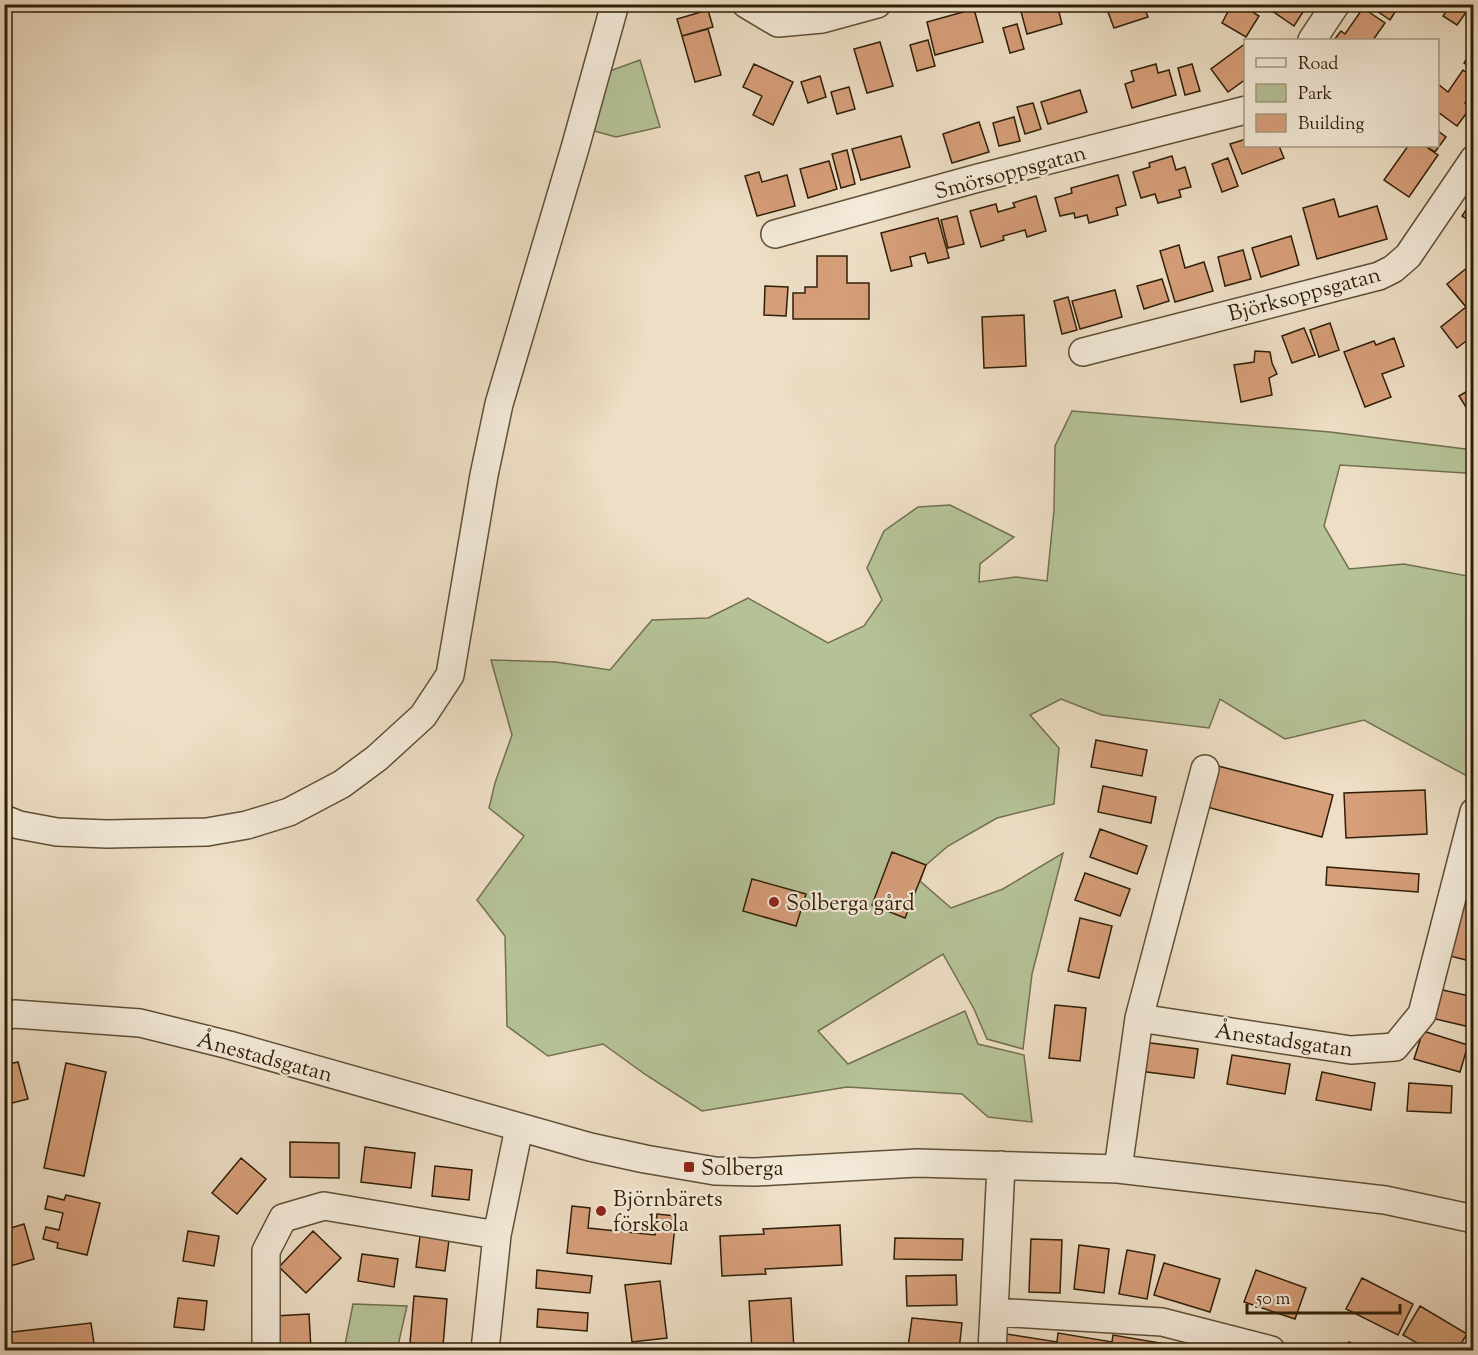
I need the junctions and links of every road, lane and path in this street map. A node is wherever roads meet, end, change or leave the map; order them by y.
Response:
1 (615, 4) edge
2 (746, 4) edge
3 (877, 4) edge
4 (1336, 4) edge
5 (1313, 39) edge
6 (1244, 110) edge
7 (1473, 159) edge
8 (775, 234) dead end
9 (1083, 352) dead end
10 (1204, 769) dead end
11 (1473, 812) edge
12 (4, 819) edge
13 (4, 1016) edge
14 (1139, 1018) junction
15 (519, 1128) junction
16 (1001, 1165) junction
17 (1118, 1169) junction
18 (1473, 1219) edge
19 (497, 1235) junction
20 (994, 1312) junction
21 (266, 1350) edge
22 (485, 1350) edge
23 (992, 1350) edge
24 (1271, 1350) edge

1 - 12 street
2 - 3 street
4 - 5 street
6 - 8 street, Smörsoppsgatan
7 - 9 street, Björksoppsgatan
10 - 14 street
11 - 14 street, Ånestadsgatan
13 - 15 street, Ånestadsgatan
14 - 17 street
15 - 16 street, Ånestadsgatan
15 - 19 street
16 - 17 street, Ånestadsgatan
16 - 20 street
17 - 18 street, Ånestadsgatan
19 - 21 street
19 - 22 street
20 - 23 street
20 - 24 street

